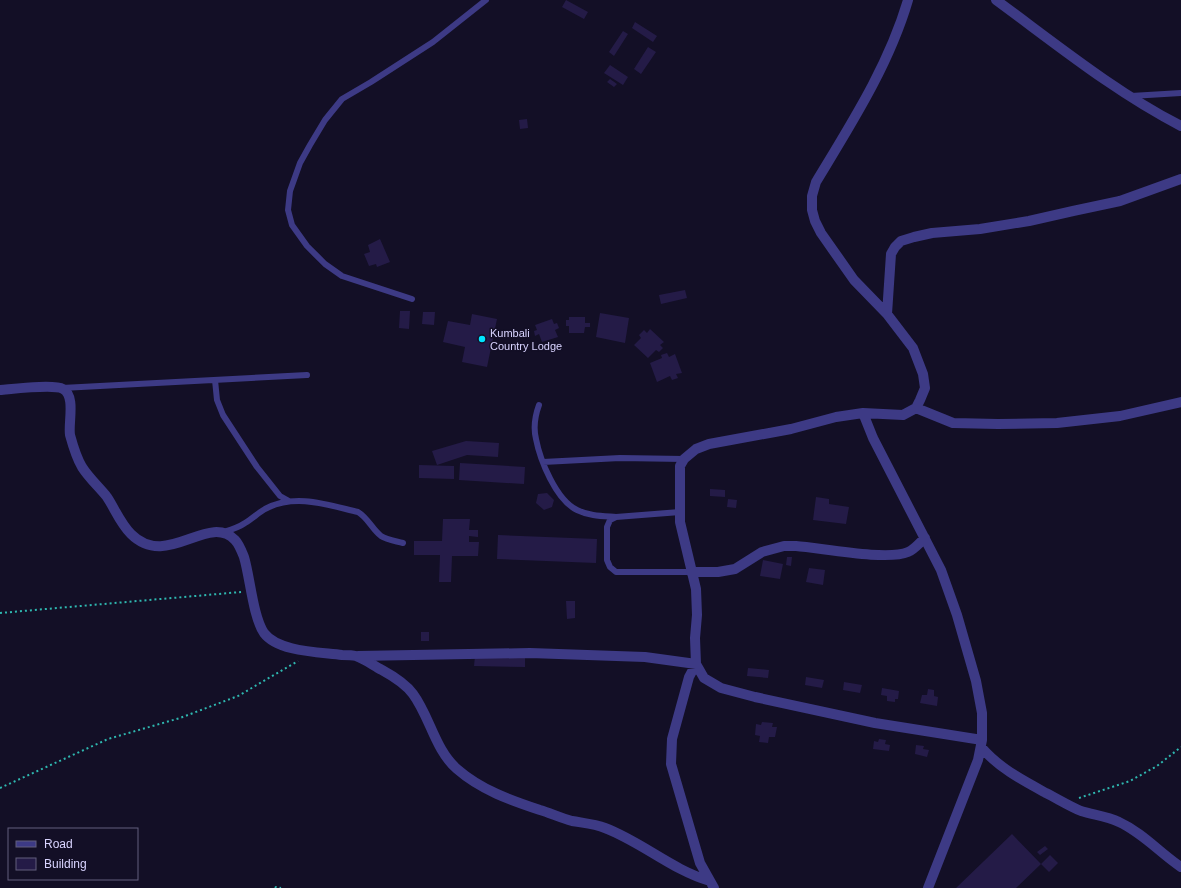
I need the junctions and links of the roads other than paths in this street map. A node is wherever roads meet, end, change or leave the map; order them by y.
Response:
1 (486, 0) edge
2 (908, 0) edge
3 (996, 0) edge
4 (1181, 93) edge
5 (1129, 96) junction
6 (1181, 126) edge
7 (1181, 179) edge
8 (412, 299) dead end
9 (887, 314) junction
10 (307, 375) dead end
11 (215, 380) junction
12 (62, 388) junction
13 (0, 390) edge
14 (1181, 402) edge
15 (539, 405) dead end
16 (916, 408) junction
17 (863, 413) junction
18 (684, 459) junction
19 (542, 462) junction
20 (289, 501) junction
21 (680, 512) junction
22 (616, 517) junction
23 (222, 532) junction
24 (925, 538) junction
25 (403, 543) dead end
26 (691, 572) junction
27 (356, 656) junction
28 (696, 664) junction
29 (982, 744) junction
30 (1181, 867) edge
31 (712, 884) edge
32 (928, 888) edge

1 - 8 lane
2 - 9 street
3 - 5 street
4 - 5 lane
5 - 6 street
7 - 9 street
9 - 16 street
10 - 11 lane
11 - 12 lane
11 - 20 lane
12 - 13 street
12 - 23 street
14 - 16 street
15 - 19 lane
16 - 17 street
17 - 18 street
17 - 24 street
18 - 19 lane
18 - 21 street
19 - 22 lane
20 - 23 lane
20 - 25 lane
21 - 22 lane
21 - 26 street
22 - 26 lane
23 - 27 street
24 - 26 street
24 - 29 street
26 - 28 street
27 - 28 street
27 - 31 street
28 - 29 street
28 - 31 street
29 - 30 street
29 - 32 street

